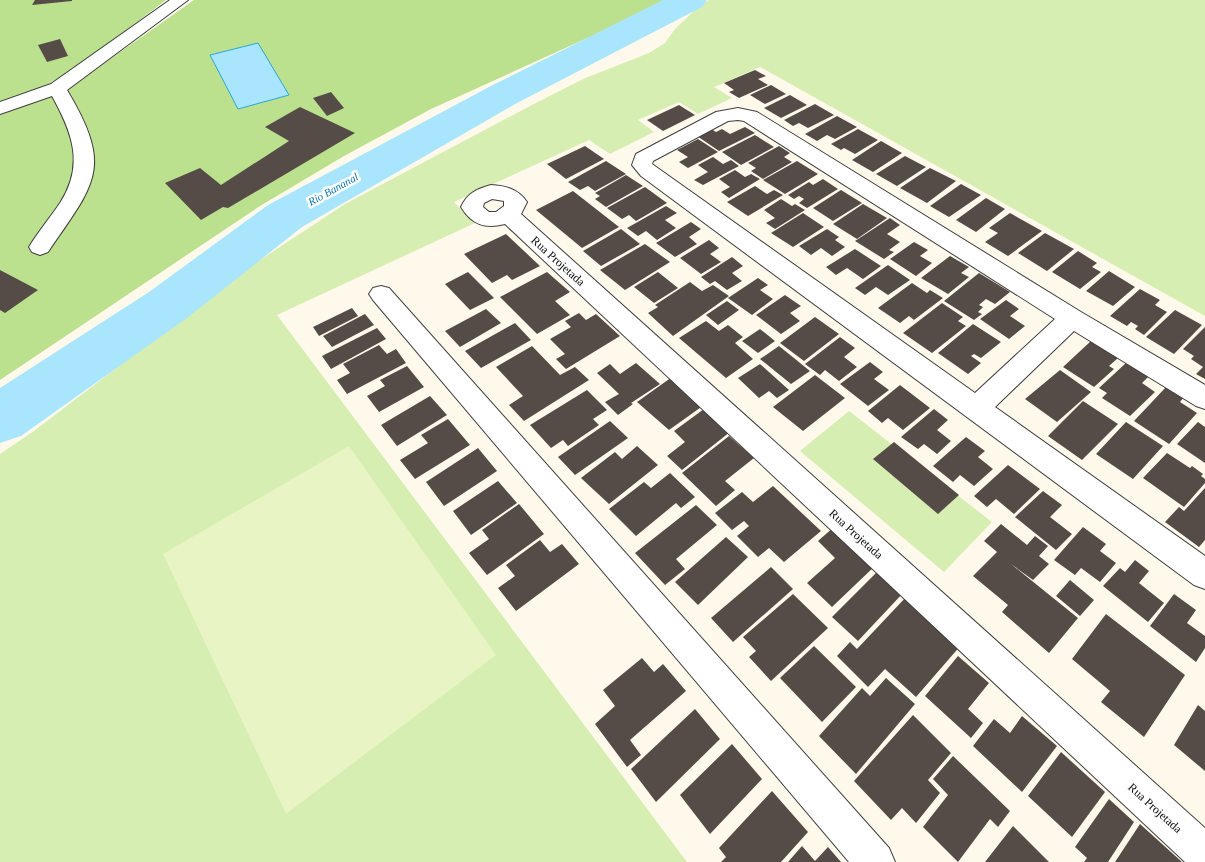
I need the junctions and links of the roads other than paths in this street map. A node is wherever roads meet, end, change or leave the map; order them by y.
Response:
1 (180, 0) edge
2 (57, 88) junction
3 (0, 108) edge
4 (508, 215) dead end
5 (40, 247) dead end
6 (381, 294) dead end
7 (1072, 318) junction
8 (1205, 398) edge
9 (975, 409) junction
10 (1205, 574) edge
11 (1205, 854) edge
12 (875, 862) edge

1 - 2 street
2 - 3 street
2 - 5 street
4 - 11 street, Rua Projetada
6 - 12 street
7 - 8 street
7 - 9 street
7 - 9 street
9 - 10 street

